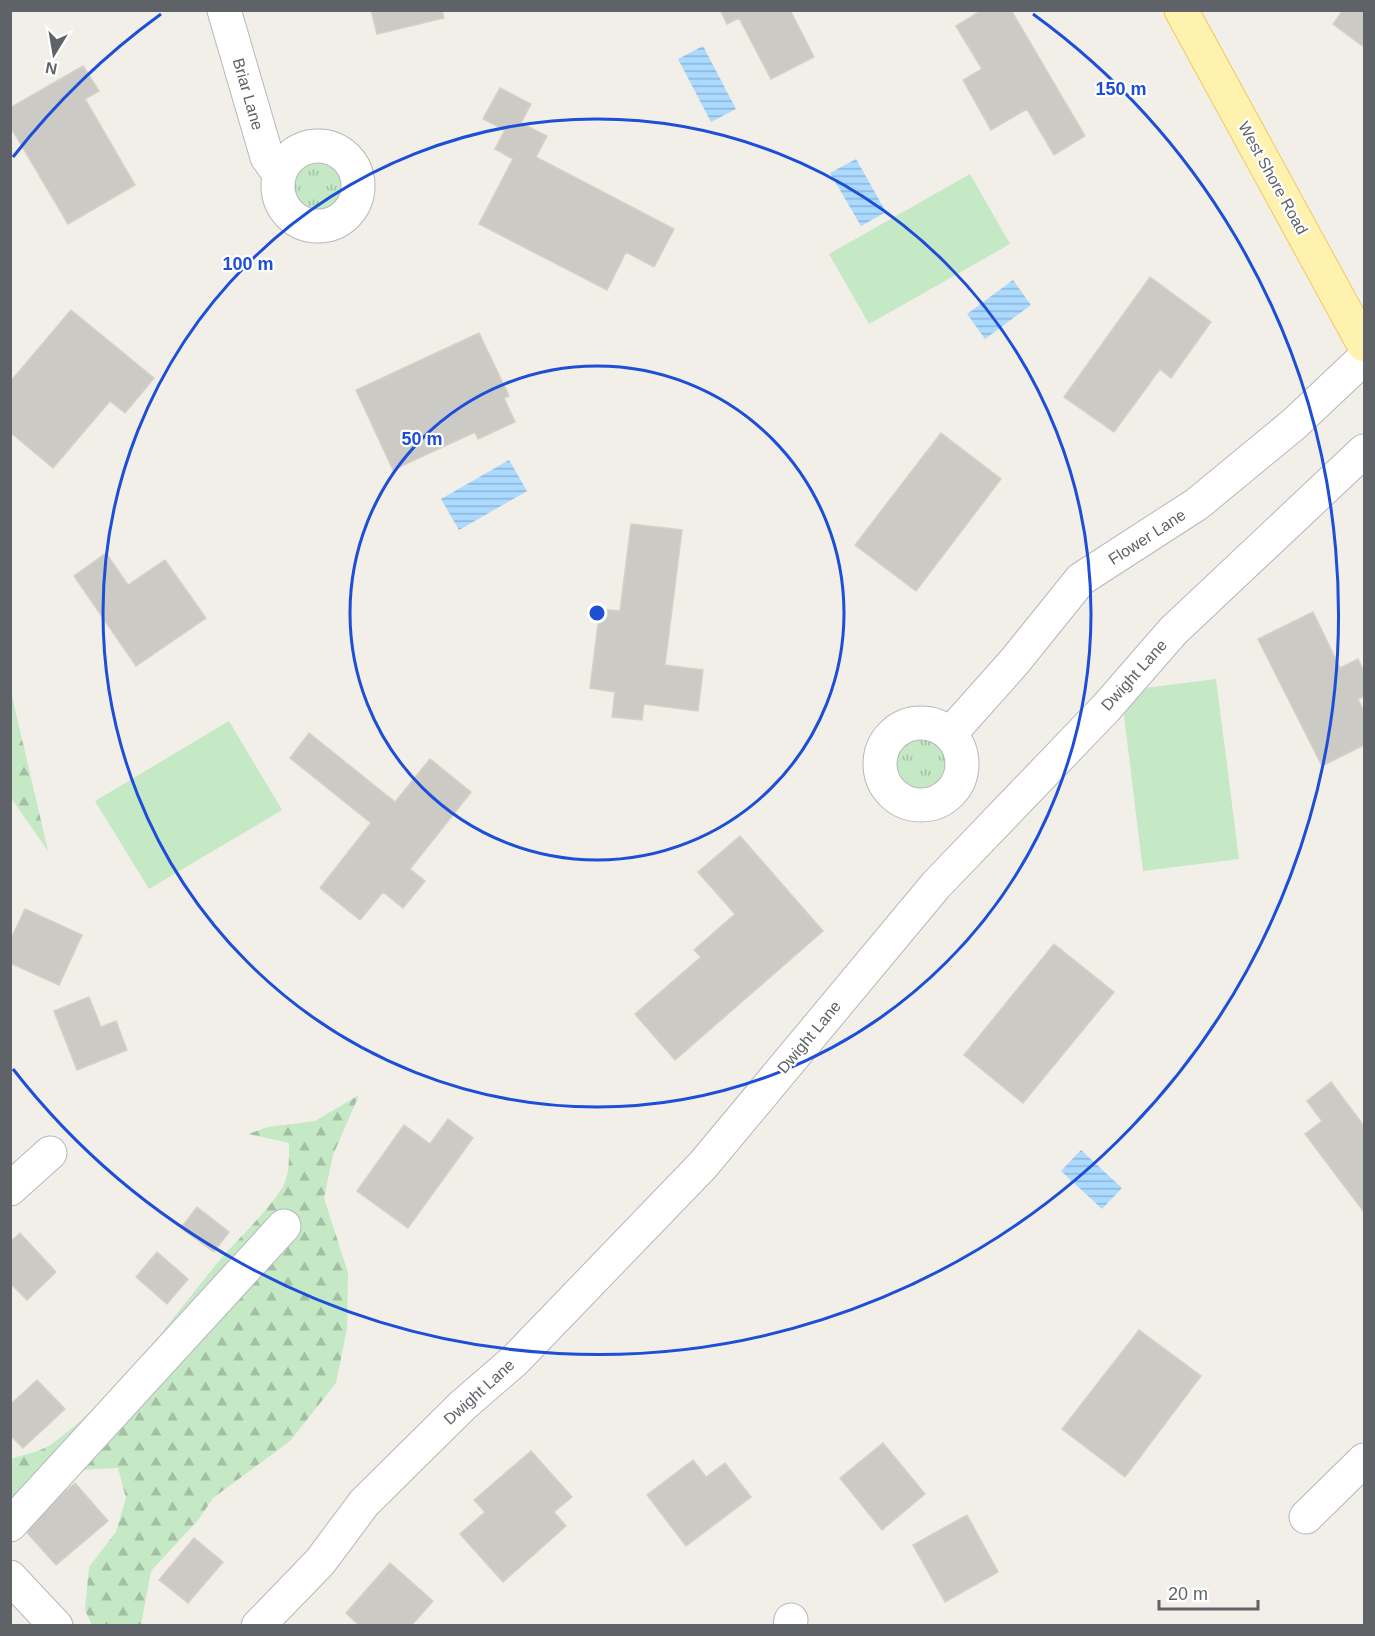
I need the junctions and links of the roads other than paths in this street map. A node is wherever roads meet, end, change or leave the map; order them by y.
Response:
1 (224, 10) edge
2 (1181, 10) edge
3 (279, 174) dead end
4 (1365, 345) edge
5 (1365, 358) edge
6 (1365, 451) edge
7 (950, 734) dead end
8 (50, 1153) dead end
9 (10, 1189) edge
10 (284, 1226) dead end
11 (1365, 1460) edge
12 (1306, 1517) dead end
13 (10, 1525) edge
14 (10, 1577) edge
15 (56, 1626) edge
16 (258, 1626) edge

1 - 3 street, Briar Lane
2 - 4 main road, West Shore Road
5 - 7 street, Flower Lane
6 - 16 street, Dwight Lane
8 - 9 street
10 - 13 street
11 - 12 street
14 - 15 street

